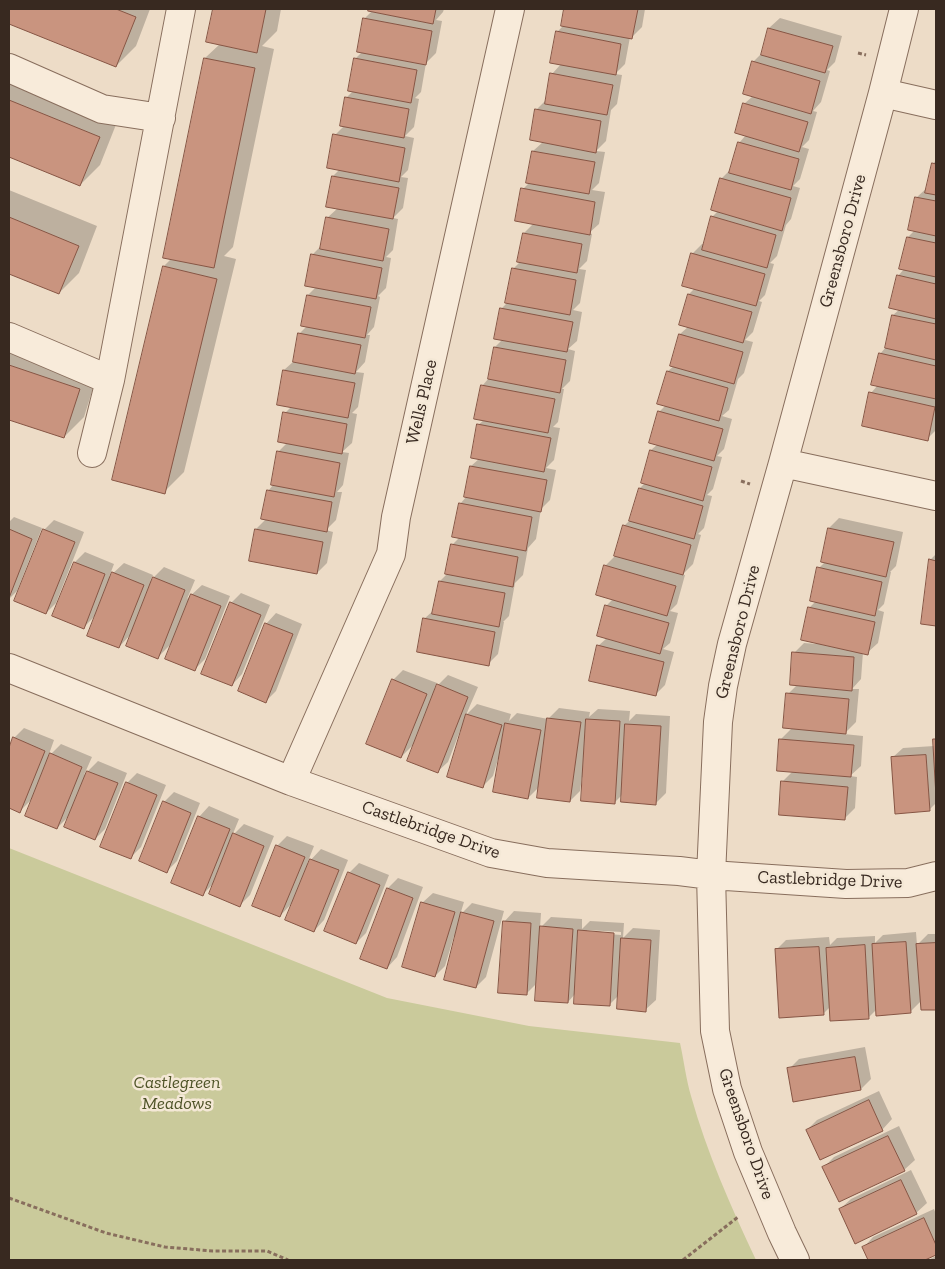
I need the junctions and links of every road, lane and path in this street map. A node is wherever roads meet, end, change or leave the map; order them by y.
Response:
1 (181, 9) edge
2 (510, 9) edge
3 (904, 9) edge
4 (9, 68) edge
5 (883, 92) junction
6 (936, 104) edge
7 (161, 118) junction
8 (9, 338) edge
9 (110, 380) junction
10 (92, 453) dead end
11 (783, 463) junction
12 (936, 496) edge
13 (9, 668) edge
14 (292, 781) junction
15 (711, 875) junction
16 (936, 876) edge
17 (9, 1198) edge
18 (738, 1217) dead end
19 (288, 1260) edge
20 (684, 1260) edge
21 (794, 1260) edge

1 - 7 street
2 - 14 street, Wells Place
3 - 5 street, Greensboro Drive
4 - 7 street
5 - 6 street
5 - 11 street, Greensboro Drive
7 - 9 street
8 - 9 street
9 - 10 street
11 - 12 street
11 - 15 street, Greensboro Drive
13 - 14 street, Castlebridge Drive
14 - 15 street, Castlebridge Drive
15 - 16 street, Castlebridge Drive
15 - 21 street, Greensboro Drive
17 - 19 path
18 - 20 path

